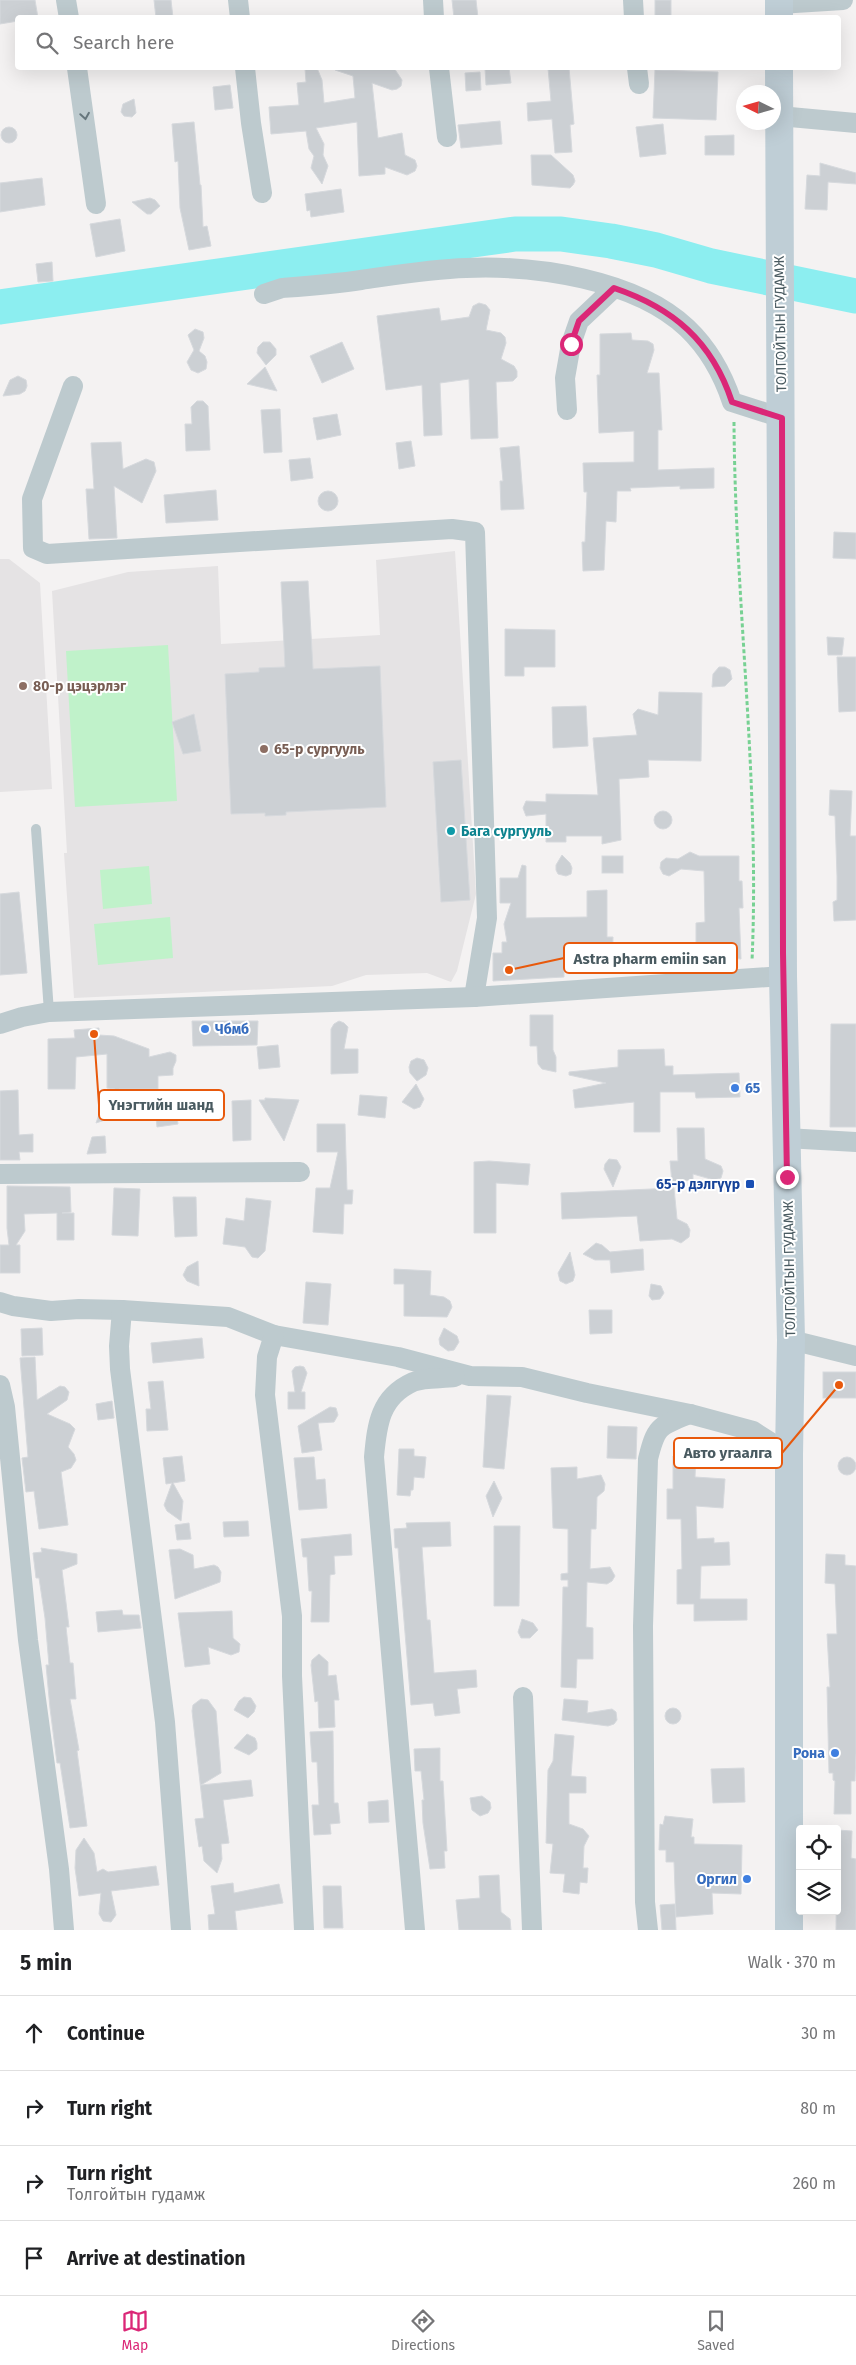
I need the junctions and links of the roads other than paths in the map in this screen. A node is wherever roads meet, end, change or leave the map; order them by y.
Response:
1 (66, 0) edge
2 (238, 0) edge
3 (433, 0) edge
4 (633, 0) edge
5 (843, 0) edge
6 (779, 7) edge
7 (68, 15) edge
8 (240, 15) edge
9 (434, 15) edge
10 (634, 15) edge
11 (77, 70) edge
12 (245, 70) edge
13 (439, 70) edge
14 (779, 70) edge
15 (779, 85) edge
16 (781, 116) edge
17 (856, 123) edge
18 (778, 130) edge
19 (447, 136) dead end
20 (262, 193) dead end
21 (96, 204) dead end
22 (614, 288) junction
23 (264, 294) dead end
24 (72, 386) dead end
25 (567, 410) dead end
26 (782, 418) junction
27 (36, 829) dead end
28 (783, 976) junction
29 (474, 997) junction
30 (49, 1012) junction
31 (0, 1024) edge
32 (786, 1138) junction
33 (856, 1142) edge
34 (300, 1172) dead end
35 (0, 1174) edge
36 (0, 1302) edge
37 (122, 1310) junction
38 (274, 1335) junction
39 (791, 1340) junction
40 (856, 1356) edge
41 (470, 1376) junction
42 (0, 1385) edge
43 (690, 1414) junction
44 (789, 1454) junction
45 (523, 1697) dead end
46 (64, 1930) edge
47 (181, 1930) edge
48 (304, 1930) edge
49 (415, 1930) edge
50 (532, 1930) edge
51 (648, 1930) edge
52 (790, 1930) edge

1 - 7 street
2 - 8 street
3 - 9 street
4 - 10 street
5 - 6 street
11 -> 21 street
12 - 20 street
13 - 19 street
14 - 15 main road, ТОЛГОЙТЫН ГУДАМЖ
16 - 17 street
18 - 26 main road, ТОЛГОЙТЫН ГУДАМЖ
22 - 23 street
22 - 25 street
22 - 26 street
24 - 29 street
26 - 28 main road, ТОЛГОЙТЫН ГУДАМЖ
27 - 30 lane
28 - 29 street
28 - 32 main road, ТОЛГОЙТЫН ГУДАМЖ
29 - 30 street
30 - 31 street
32 - 33 street
32 - 39 main road, ТОЛГОЙТЫН ГУДАМЖ
34 - 35 street
36 - 37 street
37 - 38 street
37 - 47 street
38 - 41 street
38 - 48 street
39 - 40 street
39 - 44 main road, ТОЛГОЙТЫН ГУДАМЖ
41 - 43 street
41 - 49 street
42 - 46 street
43 - 44 street
43 - 51 street
44 - 52 main road, ТОЛГОЙТЫН ГУДАМЖ
45 - 50 street

